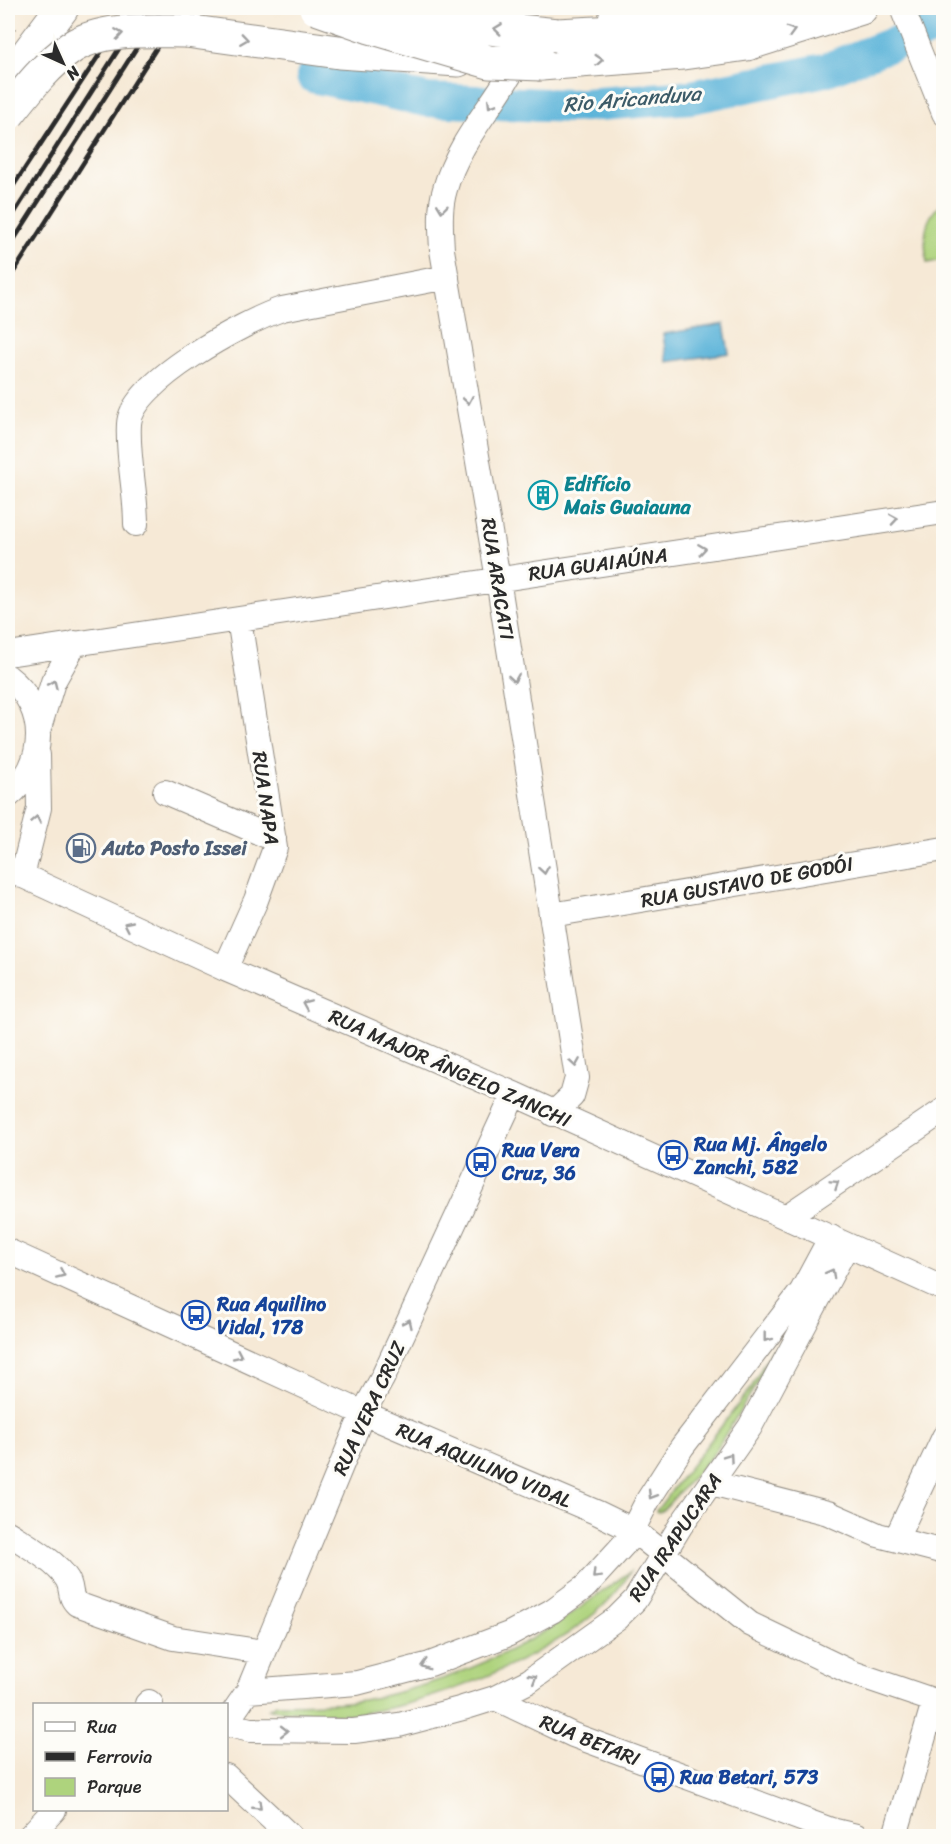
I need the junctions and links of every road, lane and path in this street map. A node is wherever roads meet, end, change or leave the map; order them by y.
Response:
1 (62, 8) edge
2 (316, 8) edge
3 (391, 8) edge
4 (702, 8) edge
5 (788, 8) edge
6 (861, 8) edge
7 (902, 8) edge
8 (489, 62) junction
9 (8, 80) edge
10 (944, 113) edge
11 (8, 114) edge
12 (447, 277) junction
13 (944, 512) edge
14 (136, 524) dead end
15 (498, 579) junction
16 (238, 619) junction
17 (75, 643) junction
18 (8, 654) edge
19 (8, 677) edge
20 (38, 739) junction
21 (165, 792) dead end
22 (8, 796) edge
23 (274, 839) junction
24 (944, 849) edge
25 (15, 873) edge
26 (551, 915) junction
27 (225, 969) junction
28 (514, 1094) junction
29 (944, 1110) edge
30 (553, 1114) junction
31 (786, 1217) junction
32 (839, 1241) junction
33 (8, 1251) edge
34 (944, 1289) edge
35 (363, 1413) junction
36 (944, 1437) edge
37 (711, 1483) junction
38 (633, 1530) junction
39 (8, 1533) edge
40 (896, 1539) junction
41 (944, 1552) edge
42 (663, 1554) junction
43 (263, 1652) junction
44 (248, 1691) junction
45 (495, 1698) junction
46 (939, 1703) edge
47 (228, 1720) edge
48 (228, 1724) edge
49 (228, 1778) edge
50 (52, 1811) edge
51 (832, 1833) edge
52 (30, 1836) edge
53 (290, 1836) edge
54 (856, 1836) edge
55 (895, 1836) edge

1 - 9 highway
2 - 8 highway, bridge
5 -> 3 highway, bridge
4 -> 12 street, RUA ARACATI
8 -> 6 highway, bridge
7 - 10 street
11 -> 8 highway, bridge
12 - 14 street
12 -> 15 street, RUA ARACATI
15 -> 13 street, RUA GUAIAÚNA
15 - 16 street, RUA GUAIAÚNA
15 -> 26 street, RUA ARACATI
16 - 17 street, RUA GUAIAÚNA
16 - 23 street, RUA NAPA
17 - 18 street, RUA GUAIAÚNA
20 -> 17 street
19 - 20 street
20 - 22 street
25 -> 20 street, RUA MAJOR ÂNGELO ZANCHI
21 - 23 street
23 - 27 street, RUA NAPA
24 - 26 street, RUA GUSTAVO DE GODÓI
27 -> 25 street, RUA MAJOR ÂNGELO ZANCHI
26 -> 30 street, RUA ARACATI
28 -> 27 street, RUA MAJOR ÂNGELO ZANCHI
28 - 30 street, RUA MAJOR ÂNGELO ZANCHI
35 -> 28 street, RUA VERA CRUZ
31 -> 29 street
30 - 31 street, RUA MAJOR ÂNGELO ZANCHI
31 - 32 street, RUA MAJOR ÂNGELO ZANCHI
32 - 34 street, RUA MAJOR ÂNGELO ZANCHI
37 -> 32 street, RUA IRAPUCARA
32 -> 38 street, RUA IRAPUCARA
33 -> 35 street, RUA AQUILINO VIDAL
35 - 38 street, RUA AQUILINO VIDAL
35 - 43 street, RUA VERA CRUZ
36 - 40 street
37 - 40 street
37 - 42 street, RUA IRAPUCARA
38 - 42 street, RUA AQUILINO VIDAL
38 -> 44 street, RUA IRAPUCARA
39 - 43 street
40 - 41 street
45 -> 42 street, RUA IRAPUCARA
42 - 46 street, RUA AQUILINO VIDAL
43 - 44 street, RUA VERA CRUZ
44 - 47 street, RUA VERA CRUZ
48 -> 45 street, RUA IRAPUCARA
45 - 51 street, RUA BETARI
46 - 55 street
49 -> 53 street
50 - 52 street
51 - 54 street, RUA BETARI

